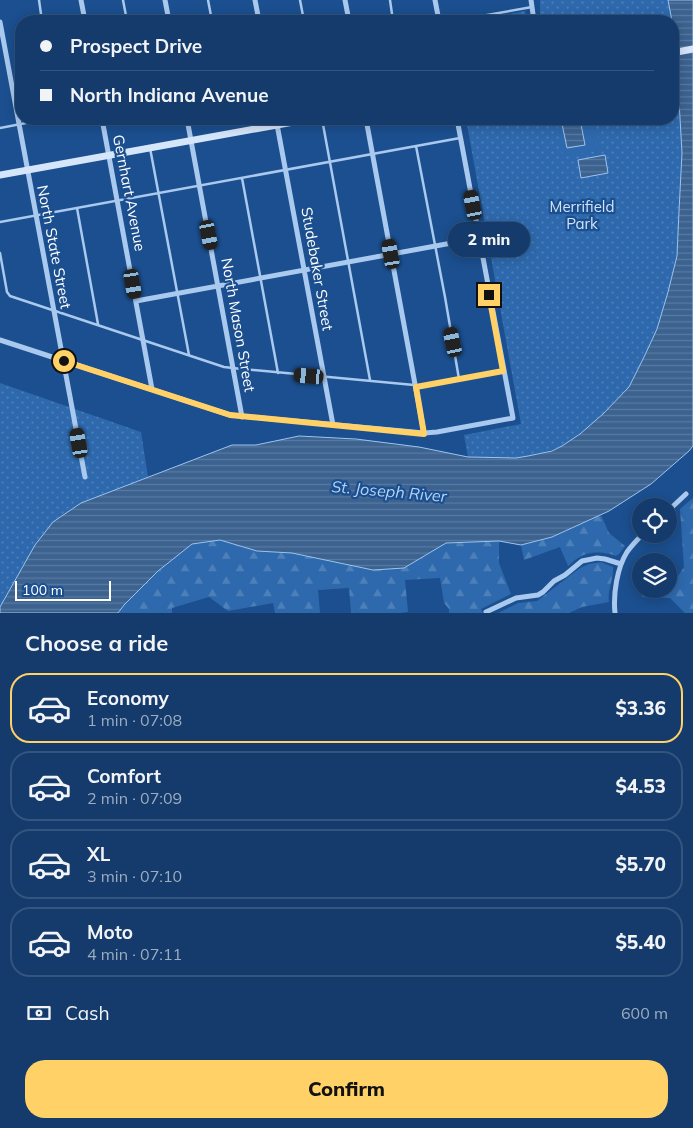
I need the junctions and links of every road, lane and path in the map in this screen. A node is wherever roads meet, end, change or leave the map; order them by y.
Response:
1 (39, 0) edge
2 (81, 0) edge
3 (123, 0) edge
4 (165, 0) edge
5 (208, 0) edge
6 (255, 0) edge
7 (300, 0) edge
8 (345, 0) edge
9 (390, 0) edge
10 (435, 0) edge
11 (531, 0) edge
12 (532, 7) junction
13 (41, 15) edge
14 (83, 15) edge
15 (126, 15) edge
16 (168, 15) edge
17 (211, 15) edge
18 (258, 15) edge
19 (303, 15) edge
20 (347, 15) edge
21 (393, 15) edge
22 (438, 15) edge
23 (487, 15) edge
24 (533, 15) edge
25 (0, 22) edge
26 (693, 49) edge
27 (679, 52) edge
28 (15, 103) edge
29 (15, 125) edge
30 (19, 125) edge
31 (103, 125) edge
32 (188, 125) edge
33 (263, 125) edge
34 (278, 125) edge
35 (323, 125) edge
36 (367, 125) edge
37 (458, 125) edge
38 (0, 128) edge
39 (460, 138) junction
40 (191, 140) junction
41 (416, 146) junction
42 (150, 148) junction
43 (373, 154) junction
44 (109, 155) junction
45 (330, 162) junction
46 (27, 170) junction
47 (286, 170) junction
48 (0, 175) edge
49 (242, 178) junction
50 (200, 186) junction
51 (159, 193) junction
52 (118, 200) junction
53 (77, 208) junction
54 (36, 216) junction
55 (0, 222) edge
56 (479, 238) junction
57 (435, 246) junction
58 (0, 253) edge
59 (391, 254) junction
60 (349, 262) junction
61 (305, 270) junction
62 (260, 278) junction
63 (218, 285) junction
64 (177, 293) junction
65 (136, 300) junction
66 (54, 311) junction
67 (98, 324) junction
68 (0, 340) edge
69 (143, 340) junction
70 (189, 355) junction
71 (64, 361) junction
72 (234, 368) junction
73 (503, 371) junction
74 (278, 373) junction
75 (324, 377) junction
76 (459, 379) junction
77 (370, 380) junction
78 (415, 386) junction
79 (152, 389) junction
80 (242, 417) junction
81 (333, 425) junction
82 (424, 434) junction
83 (85, 477) dead end
84 (686, 494) dead end
85 (677, 502) edge
86 (635, 543) edge
87 (621, 564) junction
88 (486, 612) edge
89 (615, 613) edge

1 - 13 lane
2 - 14 street
3 - 15 lane
4 - 16 street
5 - 17 lane
6 - 18 street
7 - 19 lane
8 - 20 street
9 - 21 lane
10 - 22 street
11 - 12 street
12 - 23 lane
12 - 24 street
25 - 28 street, North State Street
26 - 27 street
29 - 38 lane
30 - 46 street, North State Street
31 - 44 street, Gernhart Avenue
32 - 40 street, North Mason Street
33 - 40 street
34 - 47 street, Studebaker Street
35 - 45 lane
36 - 43 street
37 - 39 street
39 - 41 lane
39 - 56 street
40 - 42 street
40 - 50 street, North Mason Street
41 - 43 lane
41 - 57 lane
42 - 44 street
42 - 51 lane
43 - 45 lane
43 - 59 street
44 - 46 street
44 - 52 street, Gernhart Avenue
45 - 47 lane
45 - 60 lane
46 - 48 street
46 - 54 street, North State Street
47 - 49 lane
47 - 61 street, Studebaker Street
49 - 50 lane
49 - 62 lane
50 - 51 lane
50 - 63 street, North Mason Street
51 - 52 lane
51 - 64 lane
52 - 53 lane
52 - 65 street, Gernhart Avenue
53 - 54 lane
53 - 67 lane
54 - 55 lane
54 - 66 street, North State Street
56 - 57 street
56 - 73 street
57 - 59 street
57 - 76 lane
58 - 66 lane
59 - 60 street
59 - 78 street
60 - 61 street
60 - 77 lane
61 - 62 street
61 - 75 street, Studebaker Street
62 - 63 street
62 - 74 lane
63 - 64 street
63 - 72 street, North Mason Street
64 - 65 street
64 - 70 lane
65 - 69 street, Gernhart Avenue
66 - 67 lane
66 - 71 street, North State Street
67 - 69 lane
68 - 71 street
69 - 70 lane
69 - 79 street, Gernhart Avenue
70 - 72 lane
71 - 79 street
71 - 83 street, North State Street
72 - 74 lane
72 - 80 street, North Mason Street
73 - 76 lane
73 - 82 street
74 - 75 lane
75 - 77 lane
75 - 81 street, Studebaker Street
76 - 78 lane
77 - 78 lane
78 - 82 street
79 - 80 street
80 - 81 street
81 - 82 street
84 - 85 street
86 - 87 street
87 - 88 street
87 - 89 street

